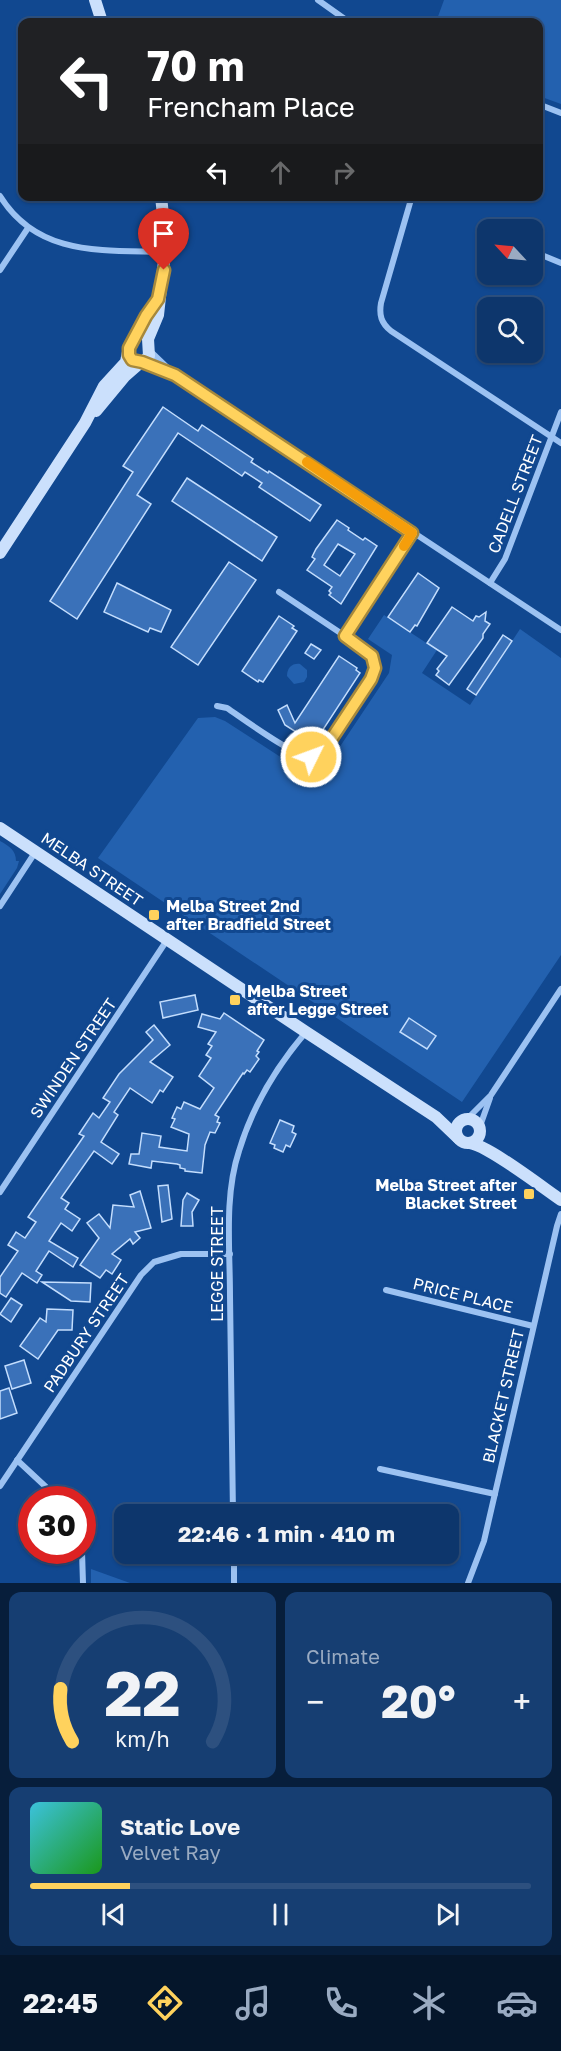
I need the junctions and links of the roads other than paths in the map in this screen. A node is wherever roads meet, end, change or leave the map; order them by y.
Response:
1 (95, 0) edge
2 (318, 0) edge
3 (101, 18) edge
4 (343, 18) edge
5 (543, 106) edge
6 (561, 113) edge
7 (0, 196) edge
8 (162, 201) edge
9 (411, 201) edge
10 (28, 228) junction
11 (165, 252) junction
12 (544, 256) dead end
13 (561, 263) edge
14 (0, 270) edge
15 (158, 299) junction
16 (130, 348) junction
17 (148, 348) junction
18 (142, 362) junction
19 (175, 375) junction
20 (561, 412) edge
21 (85, 423) junction
22 (552, 437) junction
23 (561, 443) edge
24 (412, 533) junction
25 (0, 553) edge
26 (490, 583) junction
27 (279, 592) dead end
28 (561, 630) edge
29 (345, 636) junction
30 (217, 706) dead end
31 (0, 828) edge
32 (36, 851) junction
33 (0, 906) edge
34 (168, 939) junction
35 (561, 989) edge
36 (306, 1032) junction
37 (491, 1095) junction
38 (436, 1117) junction
39 (465, 1119) junction
40 (479, 1129) junction
41 (464, 1140) junction
42 (494, 1154) junction
43 (0, 1192) edge
44 (561, 1200) edge
45 (561, 1214) edge
46 (230, 1254) junction
47 (386, 1290) dead end
48 (533, 1326) junction
49 (17, 1460) junction
50 (380, 1469) dead end
51 (0, 1486) edge
52 (45, 1486) edge
53 (495, 1494) junction
54 (233, 1504) edge
55 (82, 1564) edge
56 (234, 1564) edge
57 (83, 1583) edge
58 (234, 1583) edge
59 (468, 1583) edge

1 - 3 street
2 - 4 street
5 - 6 street
7 - 10 street
8 - 11 street
9 - 22 street
10 - 11 street
10 - 14 street
11 - 15 street
12 - 13 street
15 - 16 street
15 - 17 street
16 - 17 street
16 - 18 street
16 - 21 street
17 - 18 street
17 - 19 street
18 - 19 street
18 - 21 street
19 - 24 street
20 - 22 street, CADELL STREET
21 - 25 street
22 - 23 street
22 - 26 street, CADELL STREET
24 - 26 street
24 - 29 street
26 - 28 street
27 - 29 street
29 - 30 street
31 - 32 street, MELBA STREET
32 - 33 street
32 - 34 street, MELBA STREET
34 - 36 street, MELBA STREET
34 - 43 street, SWINDEN STREET
35 - 37 street
36 - 38 street, MELBA STREET
36 - 46 street, LEGGE STREET
37 - 39 street
37 - 40 street
38 - 39 street, MELBA STREET
38 - 41 street, MELBA STREET
39 - 40 street
39 - 41 street
40 - 41 street
40 - 42 street, MELBA STREET
41 - 42 street, MELBA STREET
42 - 44 street, MELBA STREET
45 - 48 street, BLACKET STREET
46 - 49 street, PADBURY STREET
46 - 54 street, LEGGE STREET
47 - 48 street, PRICE PLACE
48 - 53 street, BLACKET STREET
49 - 51 street, PADBURY STREET
49 - 52 street
50 - 53 street
53 - 59 street, BLACKET STREET
55 - 57 street
56 - 58 street

